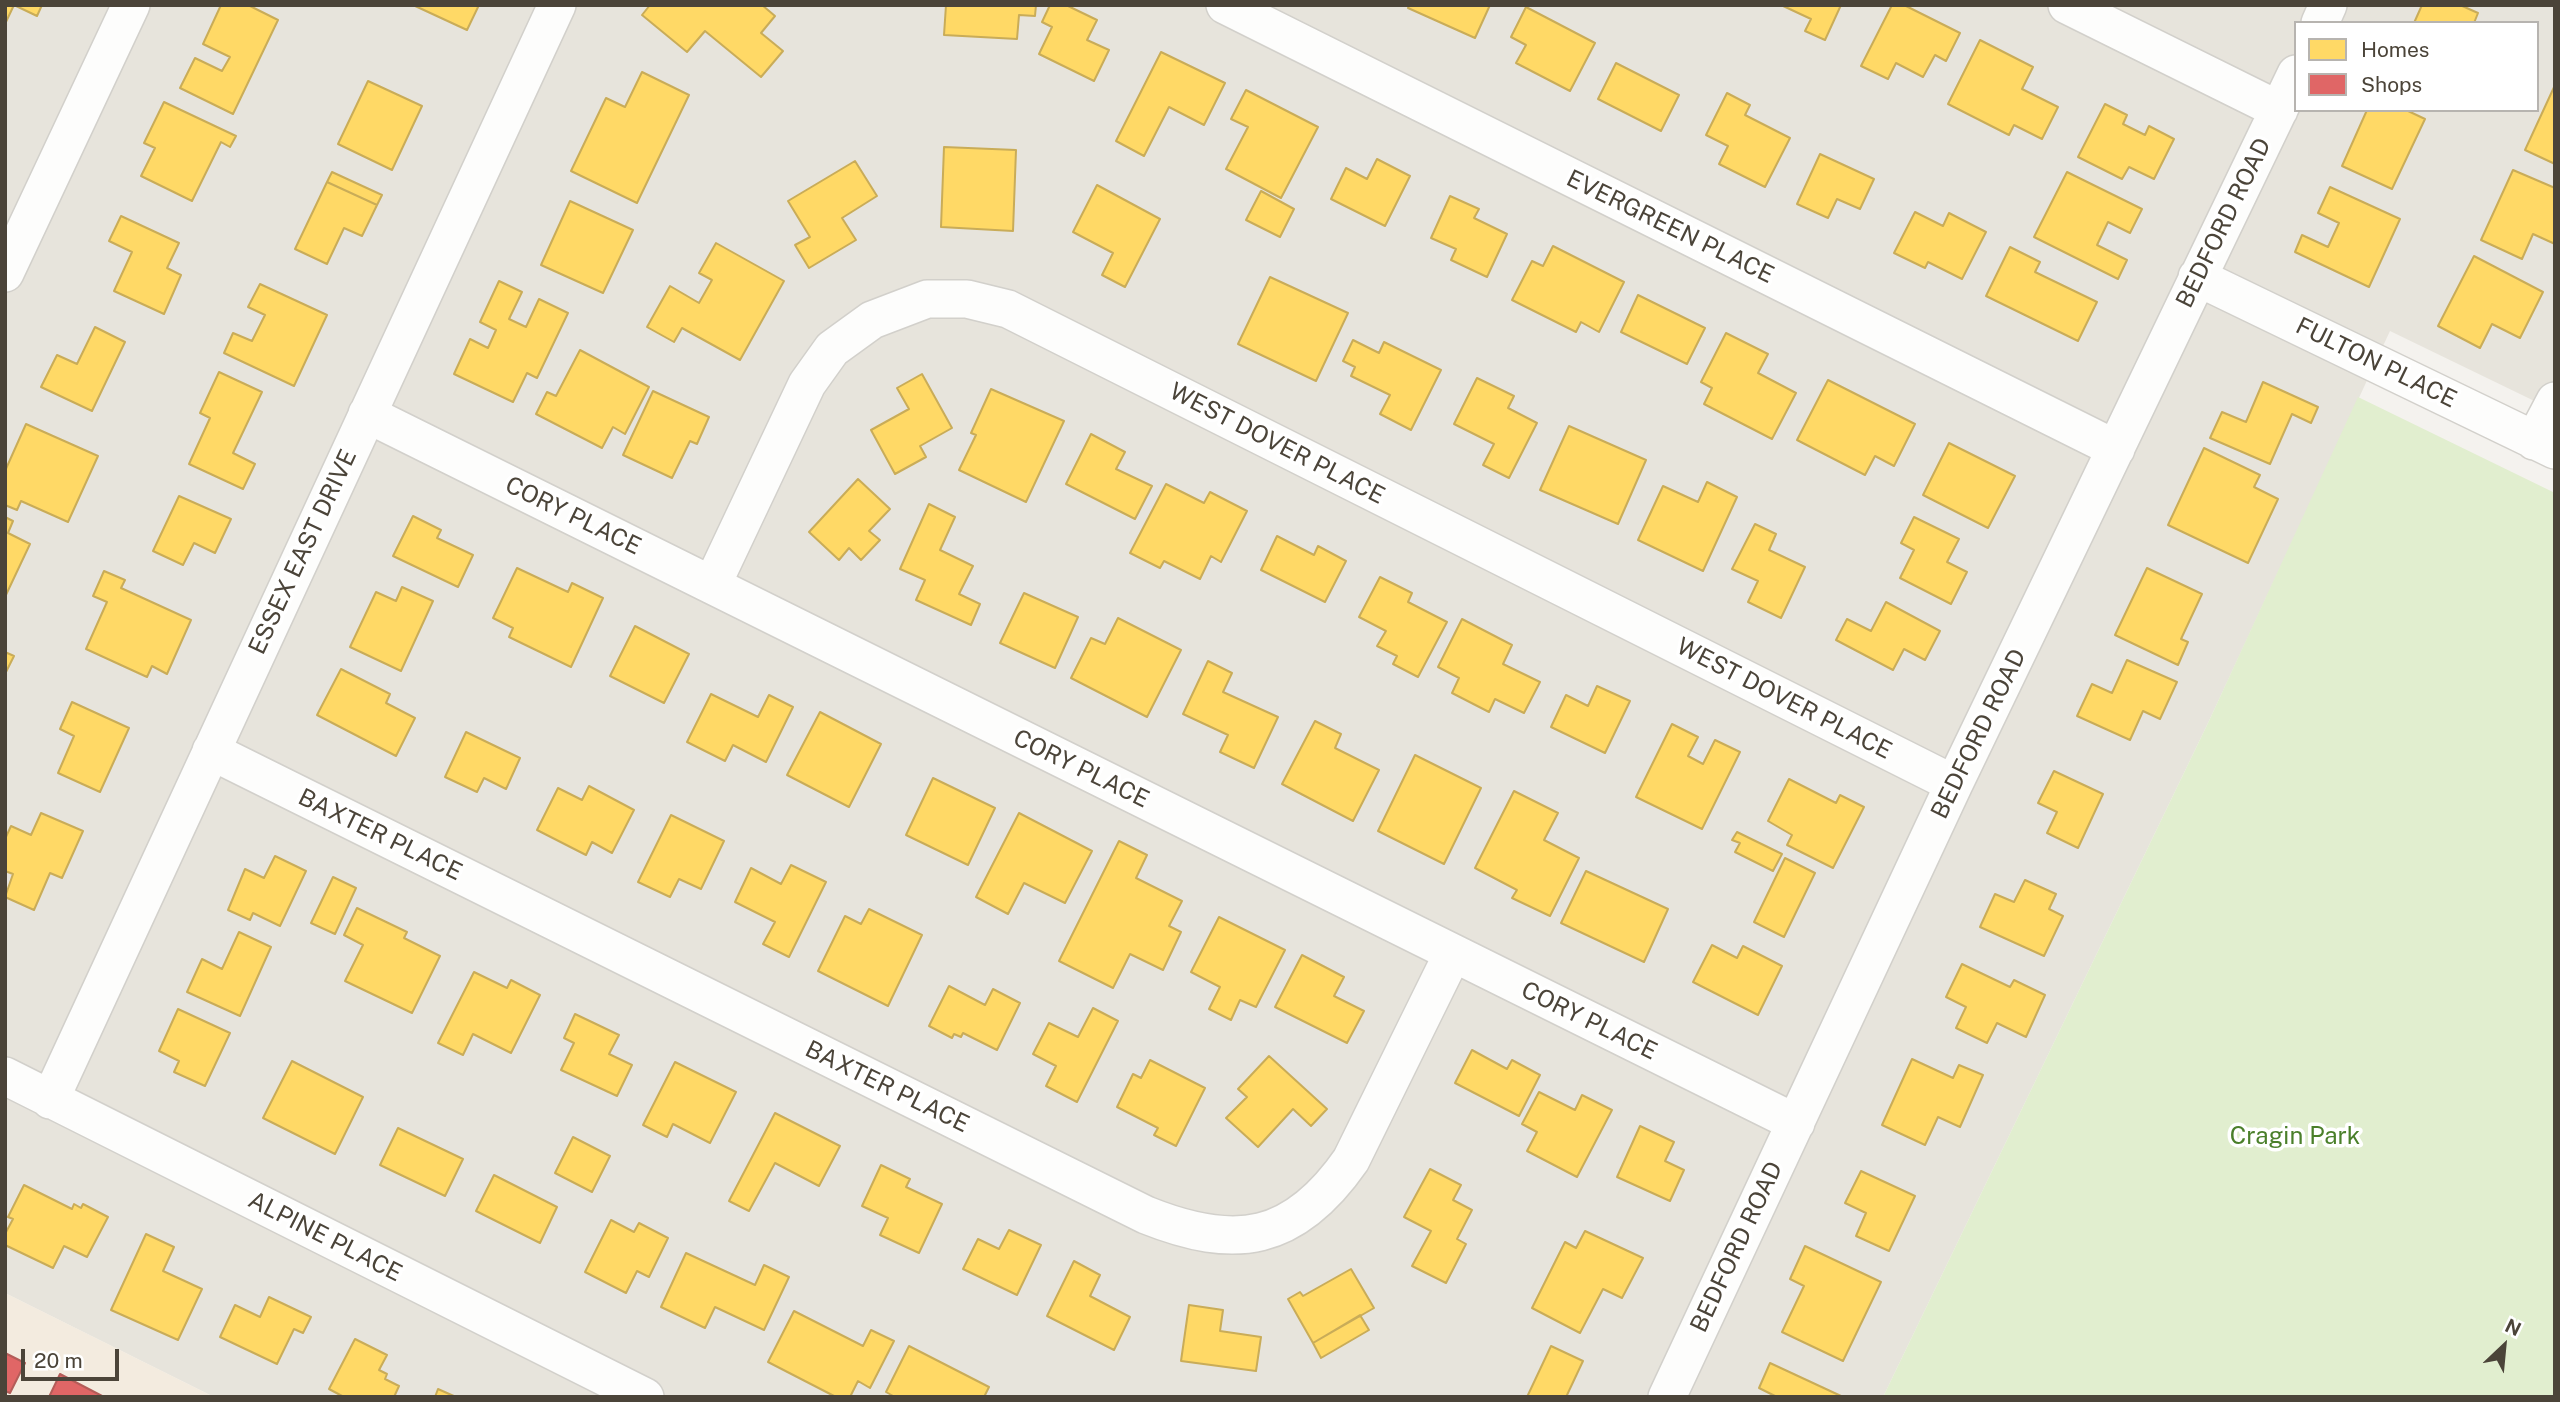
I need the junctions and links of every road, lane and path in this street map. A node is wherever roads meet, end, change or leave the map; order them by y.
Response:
1 (131, 5) edge
2 (557, 5) edge
3 (1225, 5) edge
4 (2067, 5) edge
5 (2328, 5) edge
6 (2321, 21) edge
7 (2294, 78) edge
8 (2279, 110) junction
9 (10, 249) edge
10 (2197, 277) junction
11 (2555, 401) edge
12 (367, 414) junction
13 (2544, 446) edge
14 (2116, 449) junction
15 (712, 585) junction
16 (211, 751) junction
17 (1954, 784) junction
18 (1453, 953) junction
19 (5, 1076) edge
20 (50, 1100) junction
21 (1796, 1122) junction
22 (645, 1397) edge
23 (1667, 1397) edge

1 - 9 street
2 - 12 street, ESSEX EAST DRIVE
3 - 14 street, EVERGREEN PLACE
4 - 8 street
5 - 6 street
7 - 8 street, BEDFORD ROAD
8 - 10 street, BEDFORD ROAD
10 - 13 street, FULTON PLACE
10 - 14 street, BEDFORD ROAD
11 - 13 street
12 - 15 street, CORY PLACE
12 - 16 street, ESSEX EAST DRIVE
14 - 17 street, BEDFORD ROAD
15 - 17 street, WEST DOVER PLACE
15 - 18 street, CORY PLACE
16 - 18 street, BAXTER PLACE
16 - 20 street, ESSEX EAST DRIVE
17 - 21 street, BEDFORD ROAD
18 - 21 street, CORY PLACE
19 - 20 street, ALPINE PLACE
20 - 22 street, ALPINE PLACE
21 - 23 street, BEDFORD ROAD

